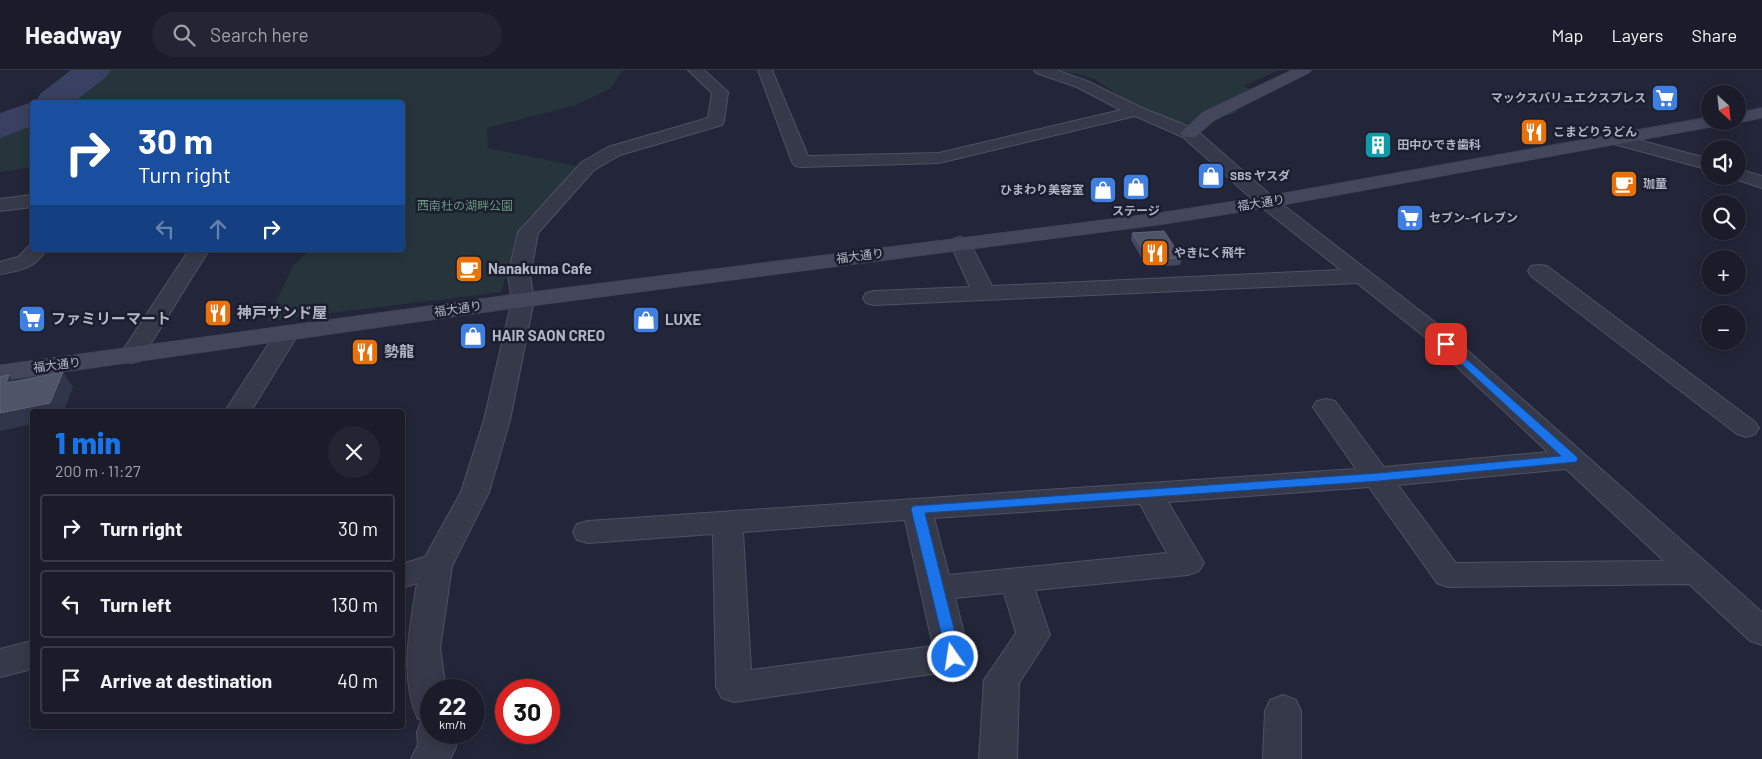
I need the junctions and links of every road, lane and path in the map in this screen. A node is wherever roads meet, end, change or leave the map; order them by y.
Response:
1 (695, 70) edge
2 (765, 70) edge
3 (1041, 70) edge
4 (1304, 70) edge
5 (1136, 111) junction
6 (1762, 113) edge
7 (1746, 116) edge
8 (1701, 124) edge
9 (1189, 132) junction
10 (1616, 139) junction
11 (1701, 163) edge
12 (1746, 177) edge
13 (1762, 182) edge
14 (30, 200) edge
15 (1268, 202) junction
16 (0, 206) edge
17 (960, 243) junction
18 (35, 252) edge
19 (198, 252) edge
20 (0, 268) edge
21 (1539, 271) dead end
22 (1362, 276) junction
23 (984, 293) junction
24 (874, 298) dead end
25 (524, 300) junction
26 (287, 333) junction
27 (131, 356) junction
28 (0, 373) edge
29 (1326, 407) dead end
30 (239, 409) edge
31 (1757, 431) edge
32 (1572, 459) junction
33 (1379, 477) junction
34 (1149, 493) junction
35 (918, 509) junction
36 (728, 522) junction
37 (588, 532) dead end
38 (436, 566) junction
39 (1696, 572) junction
40 (405, 575) edge
41 (1016, 581) junction
42 (937, 588) junction
43 (1762, 632) edge
44 (30, 656) edge
45 (0, 663) edge
46 (427, 679) edge
47 (1284, 711) dead end
48 (436, 744) edge
49 (430, 759) edge
50 (998, 759) edge
51 (1282, 759) edge

1 - 25 street
2 - 5 street
3 - 5 street
4 - 9 street
5 - 9 street
6 - 7 street
8 - 10 street, 福大通り
9 - 15 street
10 - 11 street
10 - 15 street, 福大通り
12 - 13 street
14 - 16 street
15 - 17 street, 福大通り
15 - 22 street
17 - 23 street
17 - 25 street, 福大通り
18 - 20 street
19 - 27 street
21 - 31 street
22 - 23 street
22 - 32 street
23 - 24 street
25 - 26 street, 福大通り
25 - 38 street
26 - 27 street, 福大通り
26 - 30 street
27 - 28 street, 福大通り
29 - 33 street
32 - 33 street
32 - 39 street
33 - 34 street
33 - 39 street
34 - 35 street
34 - 41 street
35 - 36 street
35 - 42 street
36 - 37 street
36 - 42 street
38 - 40 street
38 - 46 street
39 - 43 street
41 - 42 street
41 - 50 street
44 - 45 street
47 - 51 street
48 - 49 street

